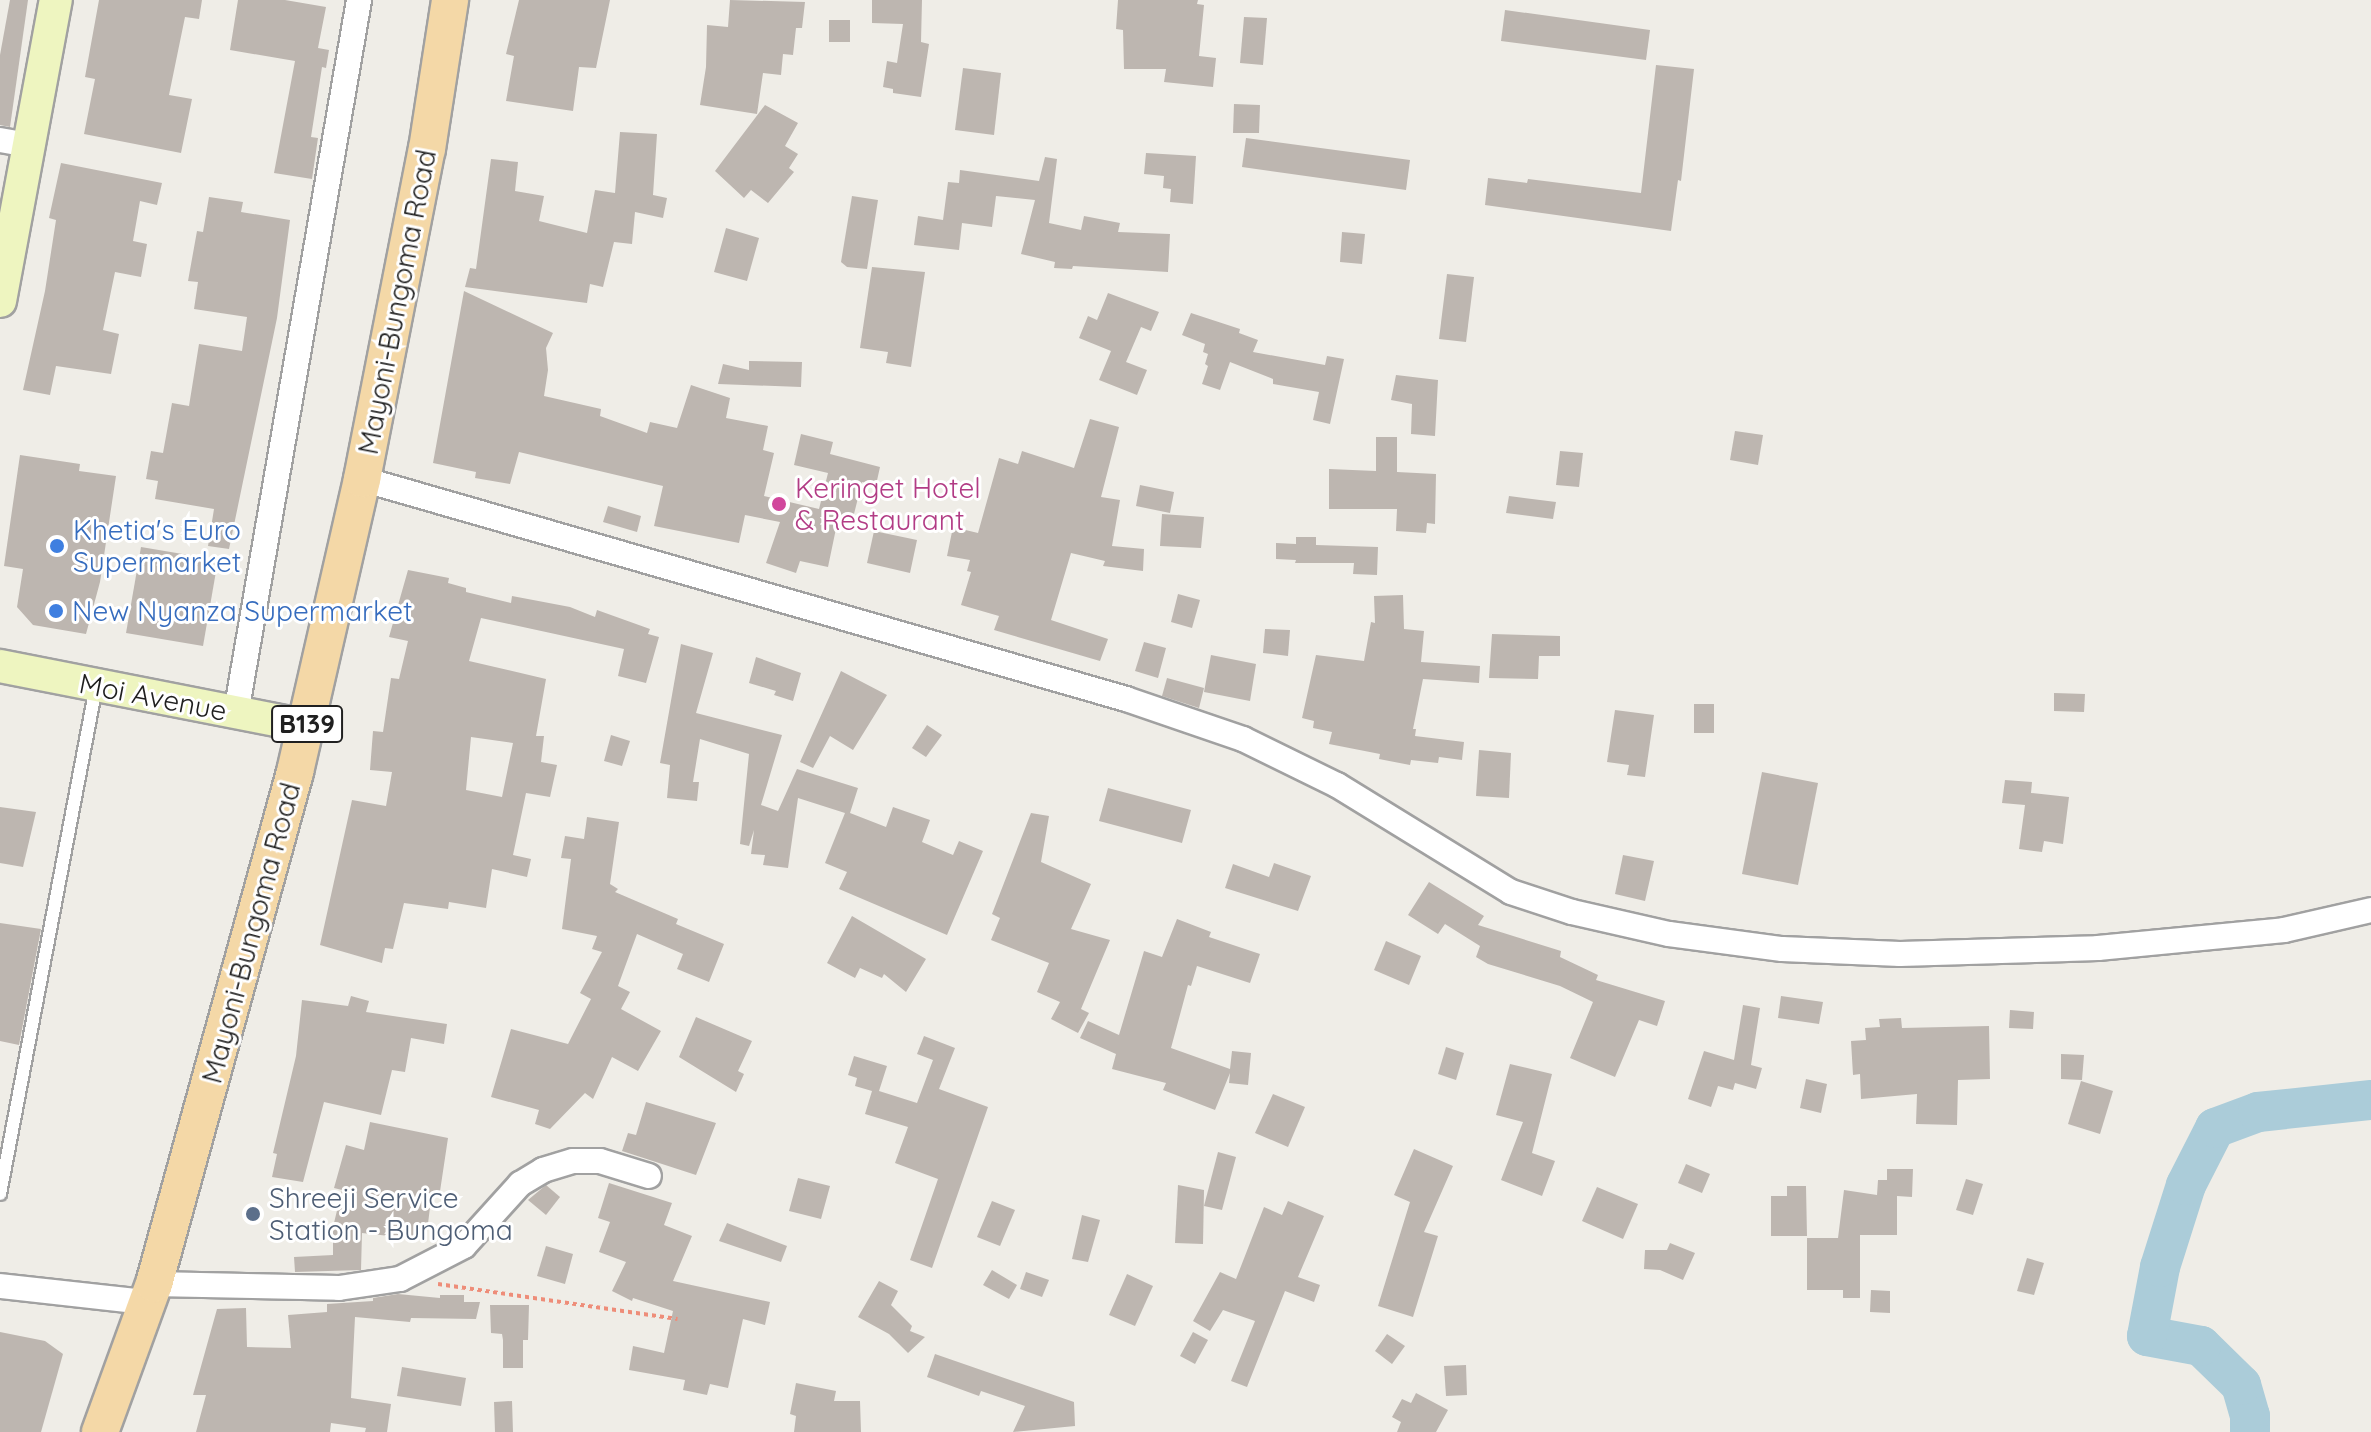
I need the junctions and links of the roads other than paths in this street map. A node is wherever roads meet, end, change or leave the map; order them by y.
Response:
1 (56, 0) edge
2 (359, 0) edge
3 (450, 0) edge
4 (14, 142) edge
5 (0, 301) edge
6 (362, 479) junction
7 (0, 666) edge
8 (96, 687) junction
9 (236, 713) junction
10 (306, 726) junction
11 (2371, 910) edge
12 (649, 1176) dead end
13 (0, 1194) edge
14 (0, 1286) edge
15 (149, 1293) junction
16 (100, 1432) edge

1 - 4 street
2 - 9 street
3 - 6 main road, Mayoni-Bungoma Road / B139
4 - 5 street
6 - 10 main road, Mayoni-Bungoma Road / B139
6 - 11 street
7 - 8 street, Moi Avenue
8 - 9 street, Moi Avenue
8 - 13 lane
9 - 10 street, Moi Avenue
10 - 15 main road, Mayoni-Bungoma Road / B139
12 - 15 street
14 - 15 street
15 - 16 main road, Mayoni-Bungoma Road / B139

